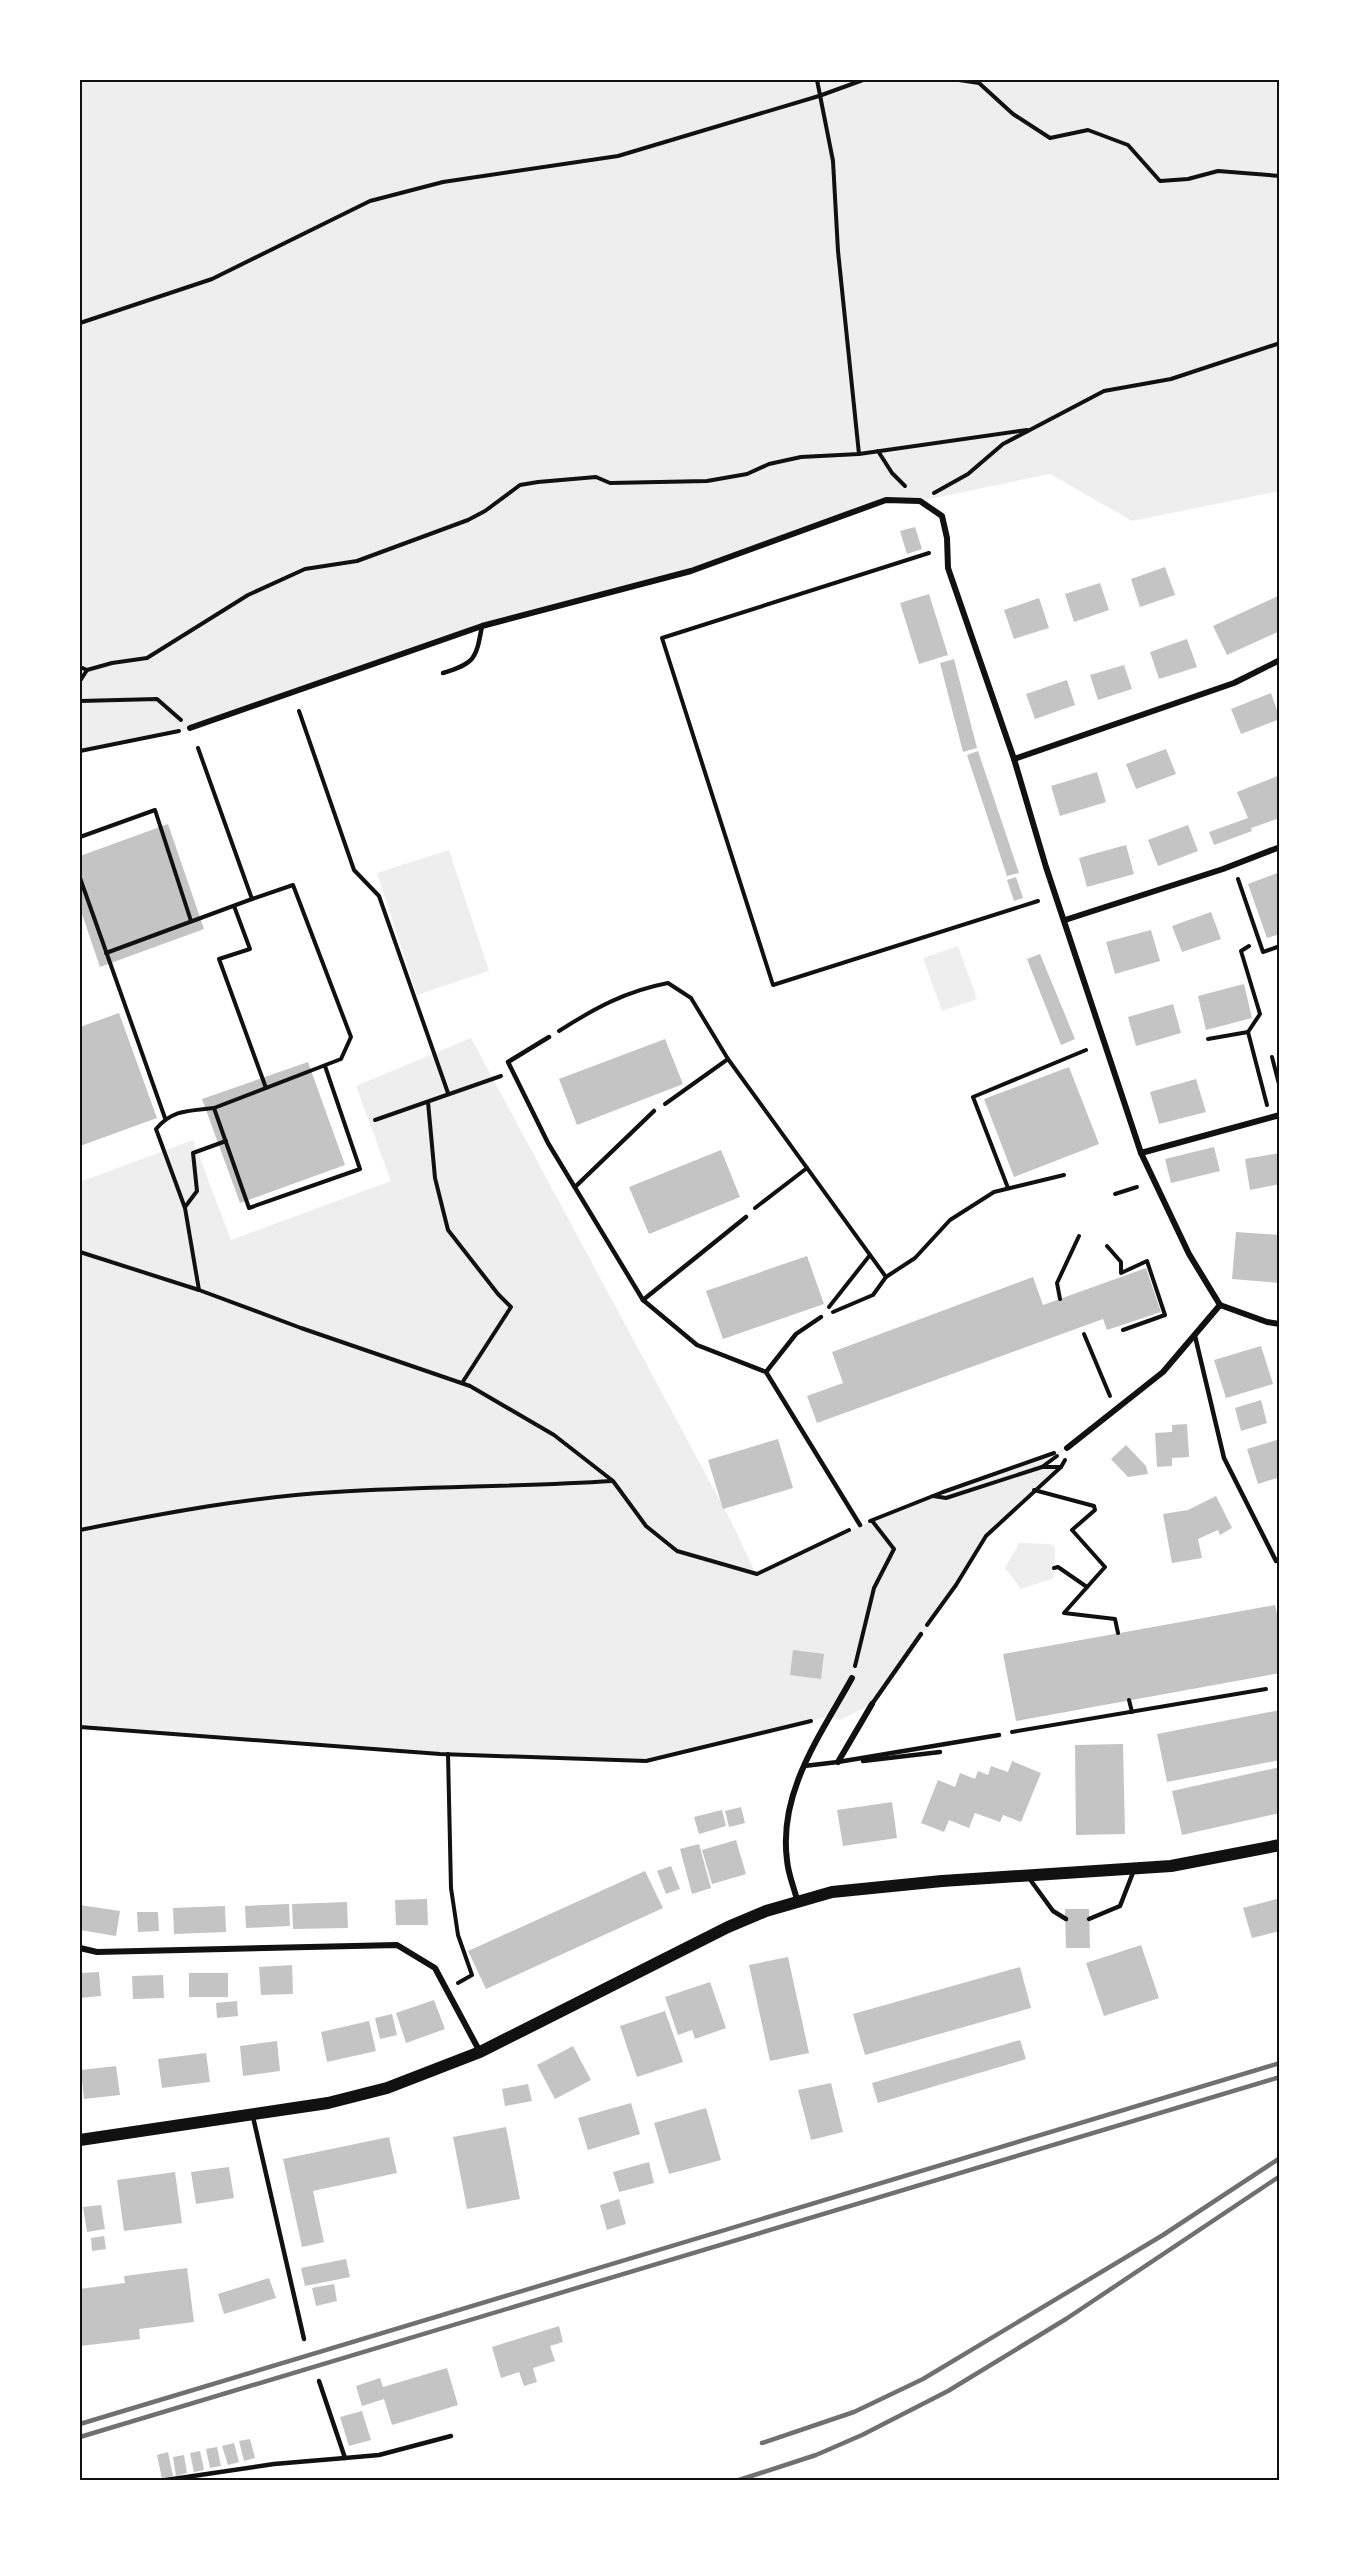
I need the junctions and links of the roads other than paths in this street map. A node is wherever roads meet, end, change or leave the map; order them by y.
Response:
1 (482, 626) junction
2 (1280, 660) edge
3 (443, 673) dead end
4 (190, 728) road end
5 (1014, 759) junction
6 (1280, 848) edge
7 (1065, 920) junction
8 (549, 1037) road end
9 (654, 1111) road end
10 (1280, 1115) edge
11 (1141, 1153) junction
12 (575, 1187) junction
13 (746, 1216) road end
14 (643, 1300) junction
15 (1220, 1305) junction
16 (821, 1317) road end
17 (1280, 1324) edge
18 (1195, 1336) junction
19 (766, 1372) junction
20 (1067, 1448) road end
21 (860, 1526) road end
22 (1276, 1561) dead end
23 (921, 1634) road end
24 (852, 1678) road end
25 (872, 1704) joint
26 (999, 1735) road end
27 (940, 1752) dead end
28 (838, 1762) junction
29 (802, 1766) junction
30 (1280, 1845) edge
31 (1135, 1868) junction
32 (1028, 1876) junction
33 (797, 1900) junction
34 (1065, 1918) dead end
35 (1089, 1919) dead end
36 (80, 1948) edge
37 (480, 2052) junction
38 (253, 2115) junction
39 (80, 2140) edge
40 (304, 2339) dead end
41 (319, 2381) dead end
42 (451, 2436) dead end
43 (345, 2458) junction
44 (166, 2481) edge

1 - 3 lane
1 - 4 street
1 - 5 street
2 - 5 street
5 - 7 street
6 - 7 street
7 - 11 street
8 - 12 lane
9 - 12 lane
10 - 11 street
11 - 15 street
12 - 14 lane
13 - 14 lane
14 - 19 lane
15 - 17 street
15 - 18 street
16 - 19 lane
18 - 20 street
18 - 22 lane
19 - 21 lane
23 - 25 lane
24 - 29 street
25 - 28 street
26 - 28 lane
27 - 28 lane
28 - 29 lane
29 - 33 street
30 - 31 main road
31 - 32 main road
31 - 35 lane
32 - 33 main road
32 - 34 lane
33 - 37 main road
36 - 37 street
37 - 38 main road
38 - 39 main road
38 - 40 lane
41 - 43 lane
42 - 43 lane
43 - 44 lane

